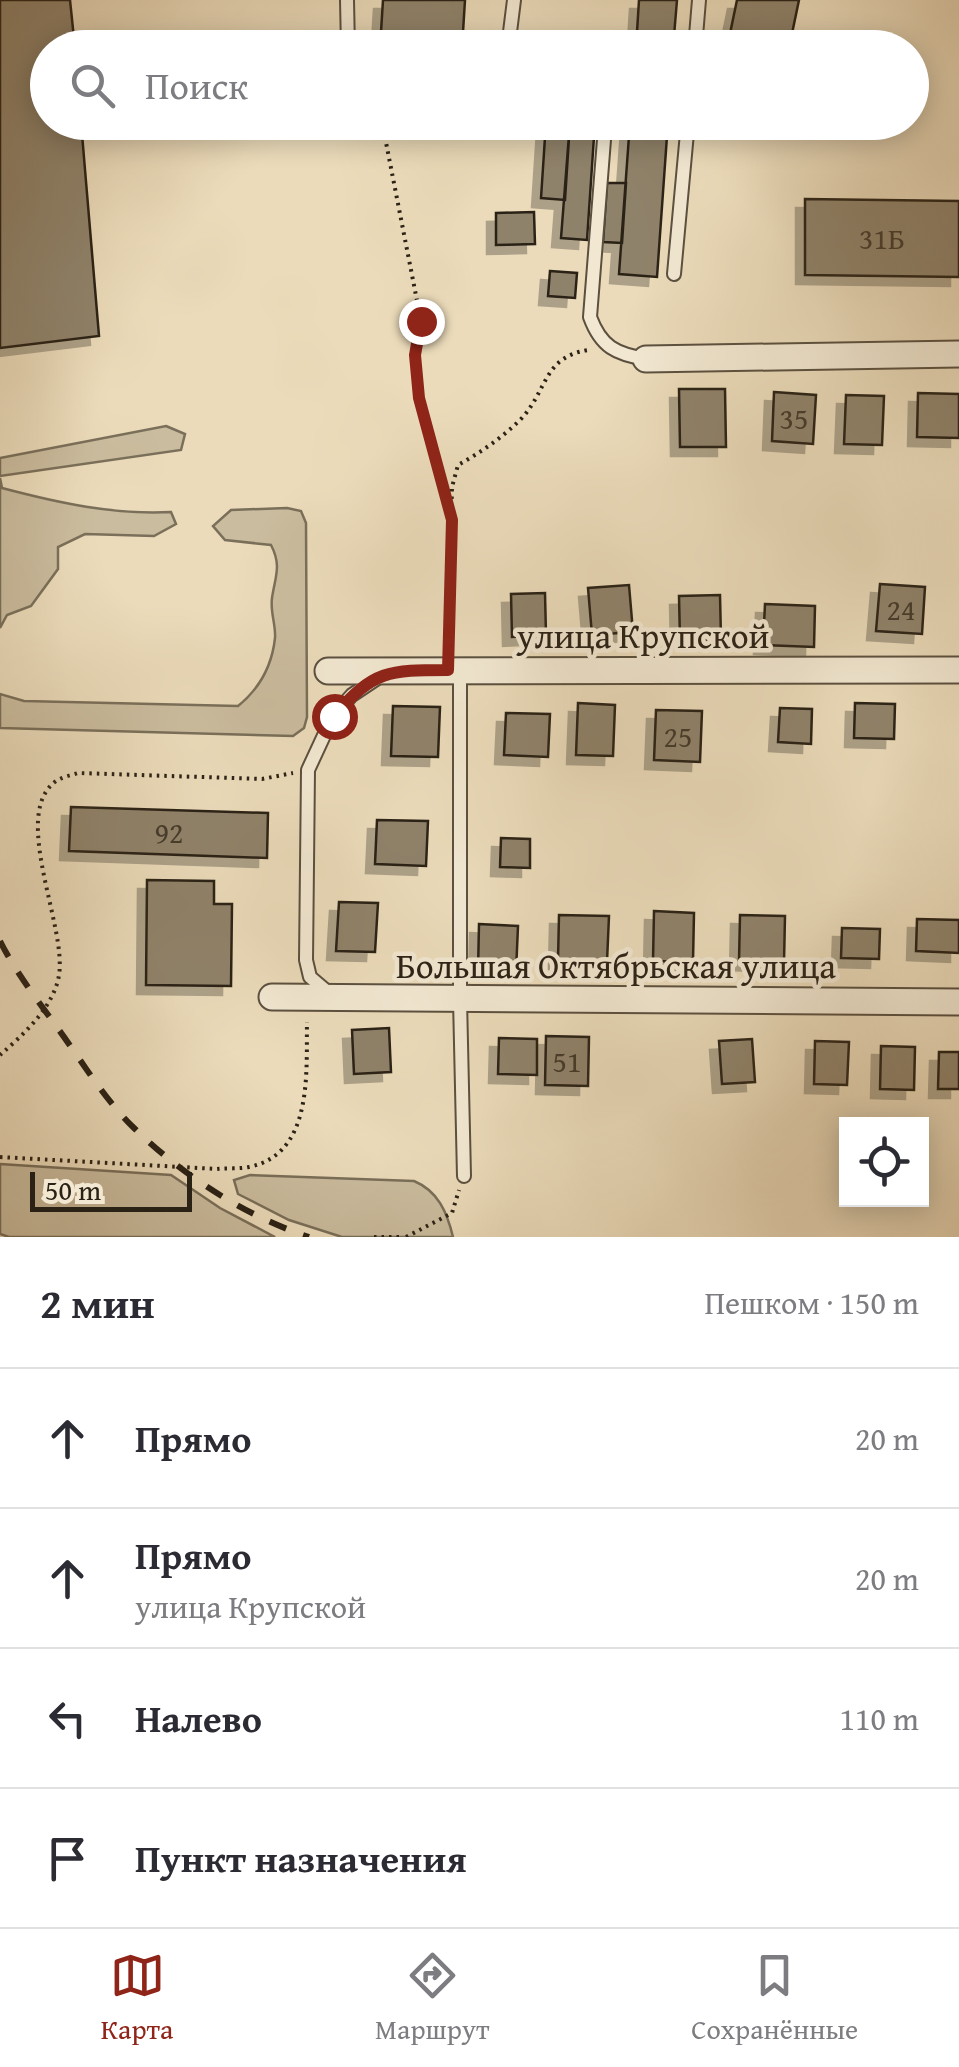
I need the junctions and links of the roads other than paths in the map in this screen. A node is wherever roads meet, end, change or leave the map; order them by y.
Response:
1 (347, 0) edge
2 (514, 0) edge
3 (699, 0) edge
4 (348, 30) edge
5 (510, 30) edge
6 (696, 30) edge
7 (604, 140) edge
8 (686, 140) edge
9 (674, 274) dead end
10 (959, 354) edge
11 (646, 359) joint
12 (328, 670) dead end
13 (396, 670) junction
14 (454, 670) junction
15 (959, 670) edge
16 (272, 998) dead end
17 (337, 998) junction
18 (460, 998) junction
19 (959, 1002) edge
20 (464, 1176) road end

1 - 4 lane
2 - 5 lane
3 - 6 lane
7 - 11 lane
8 - 9 lane
10 - 11 street
12 - 13 street, улица Крупской
13 - 14 street, улица Крупской
13 - 17 lane
14 - 15 street, улица Крупской
14 - 18 lane
16 - 17 street, Большая Октябрьская улица
17 - 18 street, Большая Октябрьская улица
18 - 19 street, Большая Октябрьская улица
18 - 20 lane

